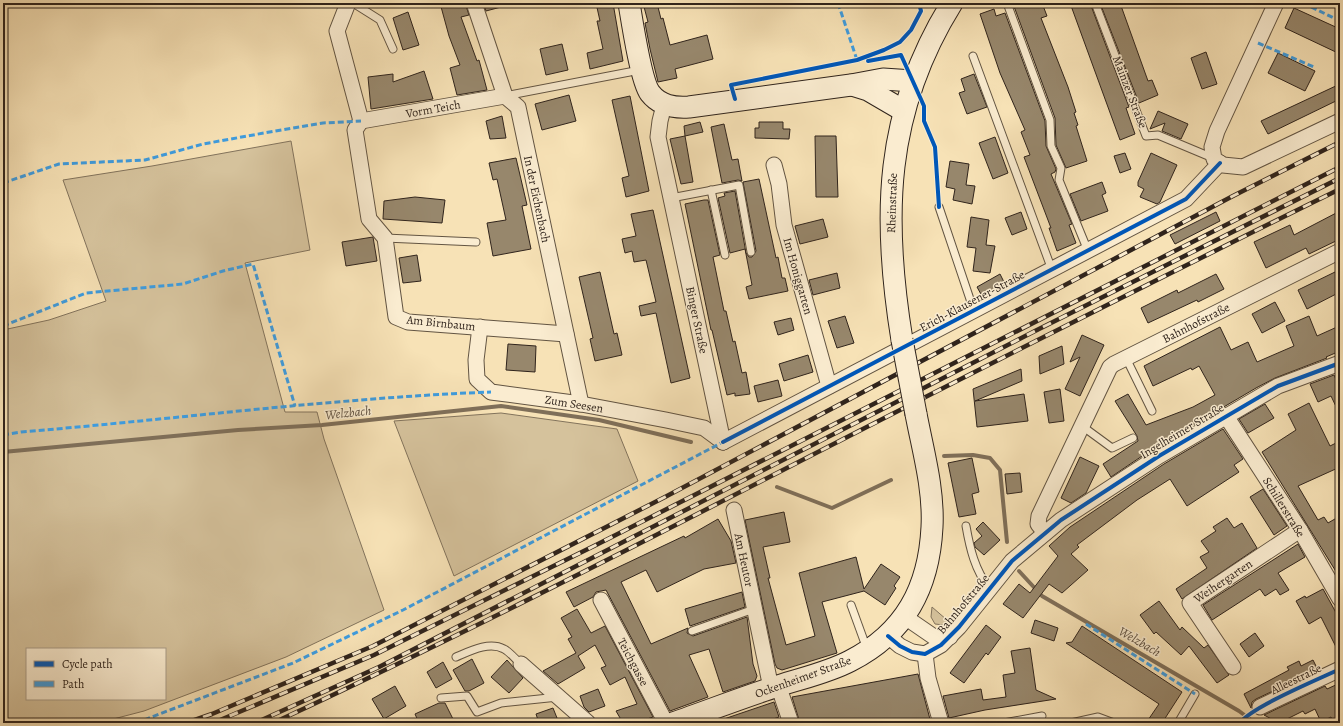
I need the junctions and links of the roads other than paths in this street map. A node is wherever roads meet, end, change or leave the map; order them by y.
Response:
1 (348, 3) edge
2 (353, 3) edge
3 (474, 3) edge
4 (629, 3) edge
5 (952, 3) edge
6 (1007, 3) edge
7 (1095, 3) edge
8 (1276, 3) edge
9 (393, 48) dead end
10 (973, 56) dead end
11 (643, 70) junction
12 (913, 81) junction
13 (851, 85) junction
14 (505, 96) junction
15 (664, 104) junction
16 (904, 111) junction
17 (361, 121) junction
18 (1340, 121) edge
19 (1217, 161) junction
20 (774, 165) dead end
21 (711, 190) junction
22 (671, 198) junction
23 (939, 207) dead end
24 (385, 238) junction
25 (476, 242) dead end
26 (1088, 251) junction
27 (1340, 251) edge
28 (752, 252) dead end
29 (725, 255) dead end
30 (1052, 270) junction
31 (974, 311) junction
32 (480, 328) junction
33 (566, 334) junction
34 (1126, 358) junction
35 (1340, 363) edge
36 (828, 386) junction
37 (581, 404) junction
38 (1152, 411) dead end
39 (916, 414) joint
40 (1226, 416) junction
41 (1082, 426) junction
42 (1133, 438) dead end
43 (723, 442) junction
44 (734, 510) dead end
45 (966, 526) dead end
46 (1300, 530) junction
47 (1045, 533) junction
48 (989, 588) junction
49 (1340, 599) edge
50 (601, 600) dead end
51 (851, 605) dead end
52 (754, 610) junction
53 (905, 617) junction
54 (692, 631) dead end
55 (888, 636) junction
56 (950, 637) junction
57 (868, 651) junction
58 (926, 654) junction
59 (456, 657) dead end
60 (521, 664) joint
61 (1233, 667) dead end
62 (1340, 669) edge
63 (775, 687) junction
64 (1195, 694) dead end
65 (558, 697) junction
66 (441, 698) dead end
67 (1260, 707) dead end
68 (1042, 716) dead end
69 (676, 722) edge
70 (588, 723) edge
71 (791, 723) edge
72 (941, 723) edge
73 (1004, 723) edge
74 (1071, 723) edge
75 (1114, 723) edge
76 (1178, 723) edge

1 - 17 street
2 - 9 lane
3 - 14 street, In der Eichenbach
4 - 11 main road
5 - 12 main road, Rheinstraße
6 - 26 lane
7 - 19 lane, Mainzer Straße
8 - 19 street
10 - 30 lane
11 - 14 lane
11 - 15 main road
12 - 13 main road
12 - 16 main road, Rheinstraße
13 - 15 main road
13 - 16 main road
14 - 17 street, Vorm Teich
14 - 33 street, In der Eichenbach
15 - 22 street, Binger Straße
16 - 39 main road, Rheinstraße, bridge
17 - 24 street
18 - 19 street
19 - 26 street, Erich-Klausener-Straße
20 - 36 street, Im Honiggarten
21 - 22 lane
21 - 28 lane
21 - 29 lane
22 - 43 street, Binger Straße
23 - 31 lane
24 - 25 lane
24 - 32 street, Am Birnbaum
26 - 30 street, Erich-Klausener-Straße
27 - 34 street, Bahnhofstraße
30 - 31 street, Erich-Klausener-Straße
31 - 36 street, Erich-Klausener-Straße
32 - 33 street, Am Birnbaum
32 - 37 street, Zum Seesen
33 - 37 street, In der Eichenbach
34 - 38 lane
34 - 41 street, Bahnhofstraße
35 - 40 street, Ingelheimer Straße
36 - 43 street, Erich-Klausener-Straße
37 - 43 street, Zum Seesen
39 - 53 main road, Ockenheimer Straße
40 - 46 street, Schillerstraße
40 - 47 street, Ingelheimer Straße
41 - 42 lane
41 - 47 street, Bahnhofstraße
44 - 52 street, Am Heutor
45 - 48 lane
46 - 49 street, Schillerstraße
46 - 61 street, Weihergarten
47 - 48 street, Bahnhofstraße
48 - 56 street, Bahnhofstraße
50 - 69 street, Teichgasse
51 - 57 lane
52 - 54 lane
52 - 63 street, Am Heutor
53 - 55 main road, Ockenheimer Straße
53 - 56 street, Bahnhofstraße
55 - 57 main road, Ockenheimer Straße
55 - 58 street
56 - 58 street, Bahnhofstraße
57 - 63 main road, Ockenheimer Straße
58 - 72 street
59 - 60 lane
60 - 65 street
62 - 67 street, Alleestraße
63 - 69 main road, Ockenheimer Straße
63 - 71 street, Am Heutor
64 - 76 lane
65 - 66 lane
65 - 70 street
68 - 73 lane
74 - 75 lane

